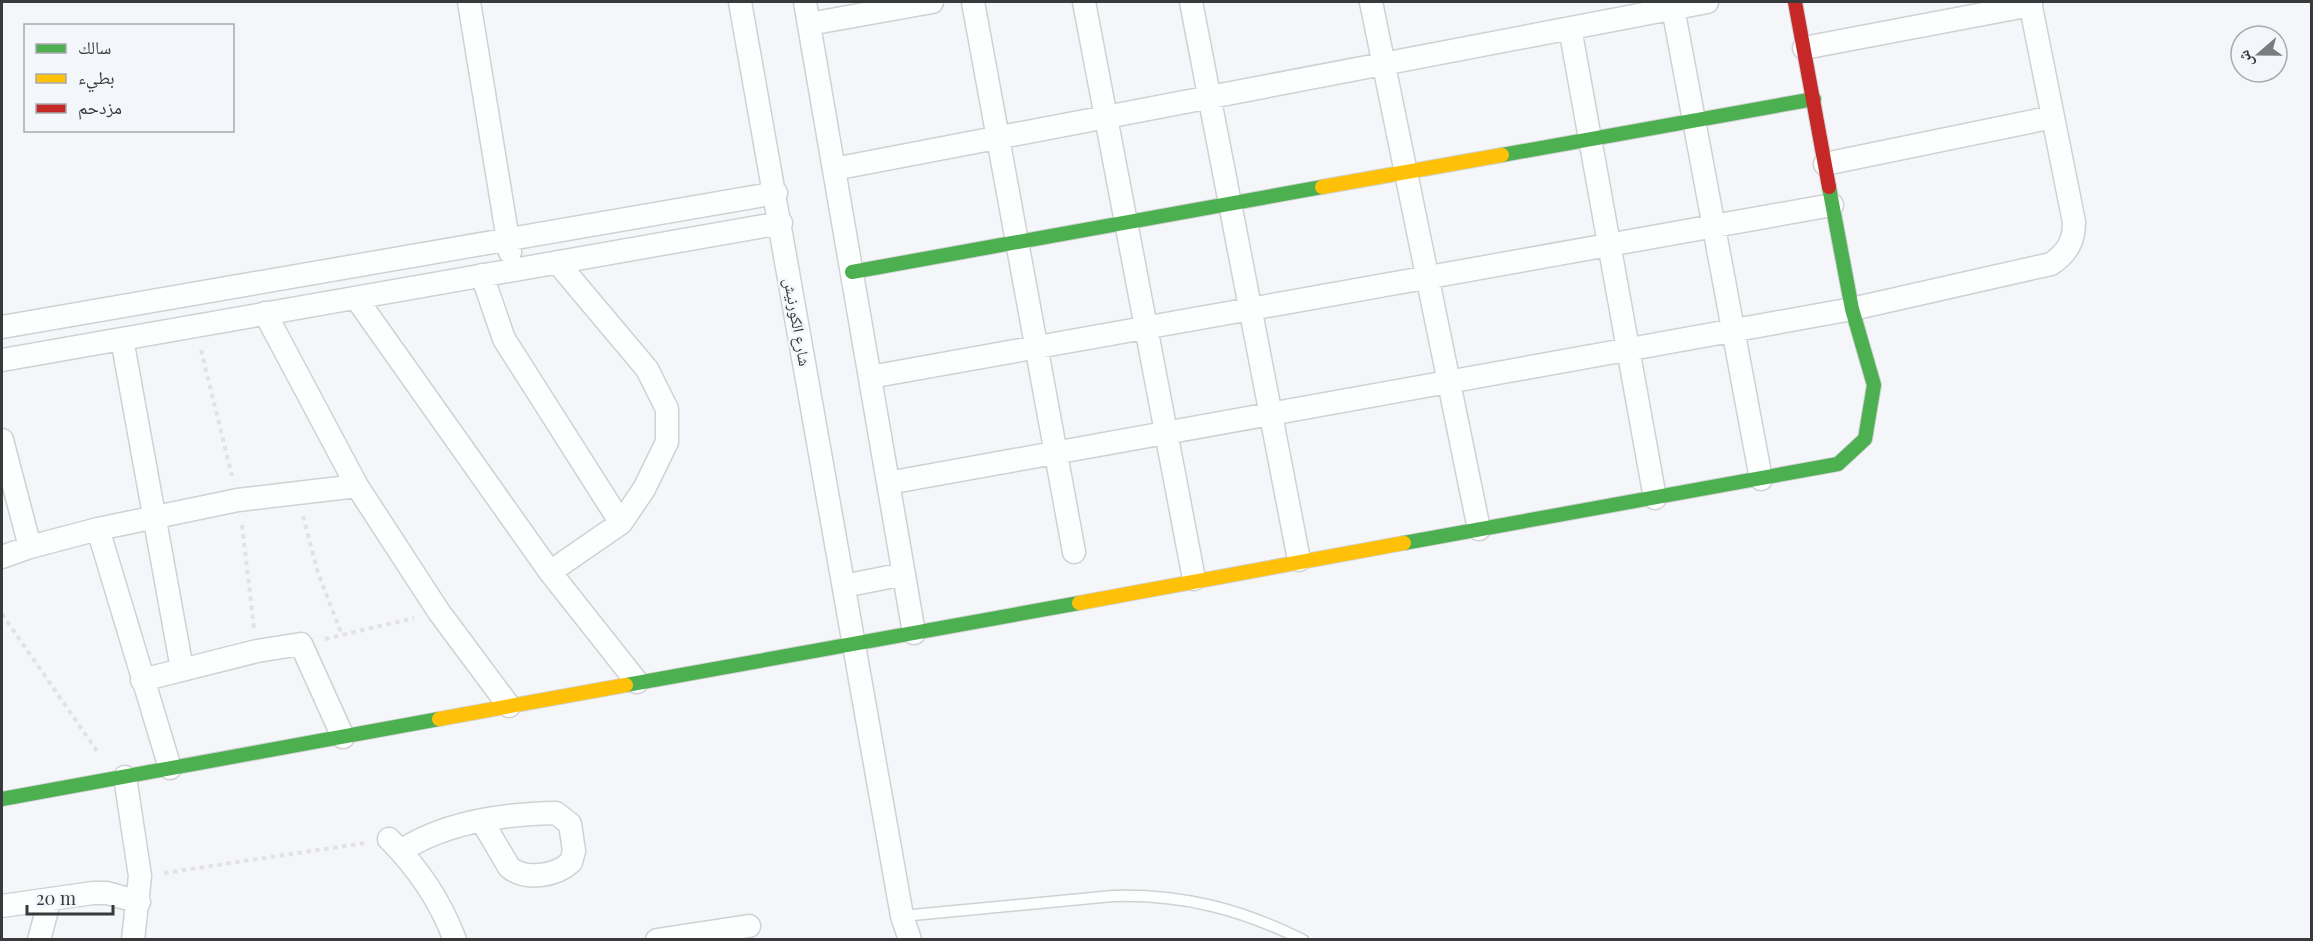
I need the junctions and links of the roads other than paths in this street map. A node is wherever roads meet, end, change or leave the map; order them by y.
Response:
1 (470, 2) edge
2 (740, 2) edge
3 (805, 2) edge
4 (932, 2) edge
5 (973, 2) edge
6 (1084, 2) edge
7 (1191, 2) edge
8 (1371, 2) edge
9 (1707, 2) edge
10 (1795, 2) edge
11 (2031, 3) edge
12 (1673, 8) junction
13 (1942, 11) edge
14 (809, 24) junction
15 (1570, 28) junction
16 (1804, 48) junction
17 (1384, 64) junction
18 (1209, 97) junction
19 (1814, 99) junction
20 (1106, 117) junction
21 (2053, 117) junction
22 (1694, 121) junction
23 (998, 138) junction
24 (1592, 139) junction
25 (1825, 164) junction
26 (834, 169) junction
27 (1406, 172) junction
28 (776, 193) junction
29 (1230, 204) junction
30 (1832, 205) junction
31 (781, 223) junction
32 (1126, 223) junction
33 (1713, 226) junction
34 (508, 239) junction
35 (1017, 242) junction
36 (1609, 245) junction
37 (557, 262) junction
38 (513, 270) junction
39 (852, 272) junction
40 (482, 275) junction
41 (1427, 277) junction
42 (356, 298) junction
43 (1250, 309) junction
44 (1852, 309) junction
45 (265, 313) junction
46 (2, 327) edge
47 (1146, 327) junction
48 (1734, 330) junction
49 (122, 339) junction
50 (1037, 347) junction
51 (1628, 350) junction
52 (2, 360) edge
53 (870, 377) junction
54 (1449, 382) junction
55 (1270, 414) junction
56 (1166, 433) junction
57 (2, 440) edge
58 (1056, 453) junction
59 (1761, 479) junction
60 (888, 483) junction
61 (357, 486) junction
62 (1655, 498) junction
63 (155, 519) junction
64 (621, 523) junction
65 (98, 529) junction
66 (1479, 529) junction
67 (30, 547) junction
68 (1074, 552) dead end
69 (2, 557) edge
70 (1299, 560) junction
71 (550, 572) junction
72 (904, 574) junction
73 (1194, 579) junction
74 (844, 586) junction
75 (914, 633) junction
76 (855, 642) junction
77 (182, 669) junction
78 (142, 680) junction
79 (637, 682) junction
80 (509, 706) junction
81 (343, 737) junction
82 (170, 768) junction
83 (120, 777) junction
84 (2, 799) edge
85 (482, 821) dead end
86 (50, 899) junction
87 (139, 902) junction
88 (2, 906) edge
89 (902, 916) junction
90 (749, 926) dead end
91 (39, 939) edge
92 (133, 939) edge
93 (455, 939) edge
94 (657, 939) edge
95 (910, 939) edge
96 (1303, 939) edge

1 - 34 street
2 - 28 street, شارع الكورنيش
3 - 14 street
4 - 14 street
5 - 23 street
6 - 20 street
7 - 18 street
8 - 17 street
9 - 12 street
10 - 16 street
11 - 13 street
11 - 21 street
12 - 15 street
12 - 22 street
13 - 16 street
14 - 26 street
15 - 17 street
15 - 24 street
16 - 19 street
17 - 18 street
17 - 27 street
18 - 20 street
18 - 29 street
19 - 22 street
19 - 25 street
20 - 23 street
20 - 32 street
21 - 25 street
21 - 44 street
22 - 24 street
22 - 33 street
23 - 26 street
23 - 35 street
24 - 27 street
24 - 36 street
25 - 30 street
26 - 39 street
27 - 29 street
27 - 41 street
28 - 31 street, شارع الكورنيش
28 - 34 street
29 - 32 street
29 - 43 street
30 - 33 street
30 - 44 street
31 - 37 street
31 - 74 street, شارع الكورنيش
32 - 35 street
32 - 47 street
33 - 36 street
33 - 48 street
34 - 38 street
34 - 46 street
35 - 39 street
35 - 50 street
36 - 41 street
36 - 51 street
37 - 38 street
37 - 64 street
38 - 40 street
39 - 53 street
40 - 42 street
40 - 64 street
41 - 43 street
41 - 54 street
42 - 45 street
42 - 71 street
43 - 47 street
43 - 55 street
44 - 48 street
44 - 59 street
45 - 49 street
45 - 61 street
47 - 50 street
47 - 56 street
48 - 51 street
48 - 59 street
49 - 52 street
49 - 63 street
50 - 53 street
50 - 58 street
51 - 54 street
51 - 62 street
53 - 60 street
54 - 55 street
54 - 66 street
55 - 56 street
55 - 70 street
56 - 58 street
56 - 73 street
57 - 67 street
58 - 60 street
58 - 68 street
59 - 62 street
60 - 72 street
61 - 63 street
61 - 80 street
62 - 66 street
63 - 65 street
63 - 77 street
64 - 71 street
65 - 67 street
65 - 78 street
66 - 70 street
67 - 69 street
70 - 73 street
71 - 79 street
72 - 74 street
72 - 75 street
73 - 75 street
74 - 76 street, شارع الكورنيش
75 - 76 street
76 - 79 street
76 - 89 street, شارع الكورنيش
77 - 78 street
77 - 81 street
78 - 82 street
79 - 80 street
80 - 81 street
81 - 82 street
82 - 83 street
83 - 84 street
83 - 87 street
85 - 93 street
86 - 87 street
86 - 88 street
86 - 91 street
87 - 92 street
89 - 95 street, شارع الكورنيش
89 - 96 lane
90 - 94 street

